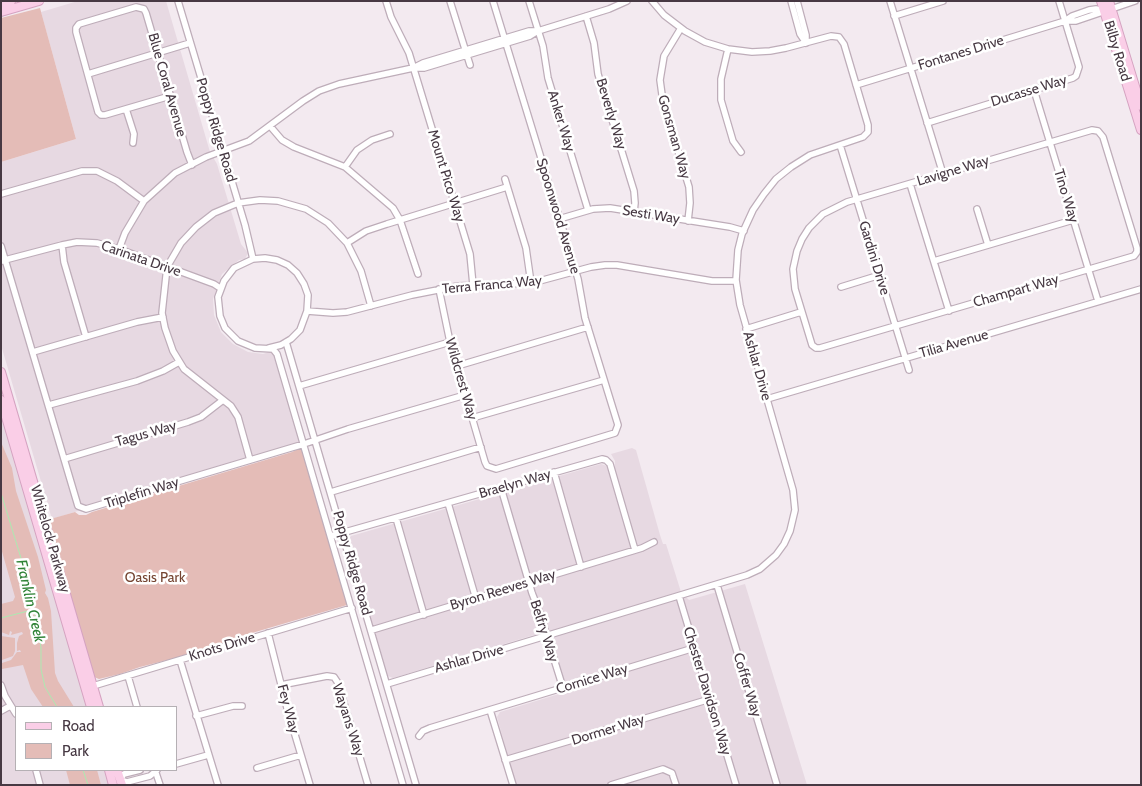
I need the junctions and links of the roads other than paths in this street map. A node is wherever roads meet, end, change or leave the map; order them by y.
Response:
1 (11, 1) edge
2 (39, 1) edge
3 (178, 1) edge
4 (386, 1) edge
5 (450, 1) edge
6 (493, 1) edge
7 (529, 1) edge
8 (627, 1) edge
9 (652, 1) edge
10 (791, 1) edge
11 (797, 1) edge
12 (890, 1) edge
13 (943, 1) edge
14 (1059, 1) edge
15 (1101, 1) edge
16 (1135, 1) edge
17 (1, 4) edge
18 (1108, 7) edge
19 (1, 12) edge
20 (586, 16) junction
21 (894, 16) junction
22 (1065, 21) junction
23 (681, 28) junction
24 (538, 31) junction
25 (505, 41) junction
26 (190, 43) junction
27 (806, 43) junction
28 (728, 49) junction
29 (158, 53) junction
30 (466, 53) junction
31 (470, 65) dead end
32 (413, 68) junction
33 (910, 68) junction
34 (88, 74) junction
35 (856, 85) junction
36 (1034, 90) junction
37 (170, 96) junction
38 (1141, 106) edge
39 (126, 109) junction
40 (927, 122) junction
41 (270, 126) junction
42 (1141, 130) edge
43 (390, 134) dead end
44 (1050, 142) junction
45 (133, 143) dead end
46 (840, 145) junction
47 (222, 151) junction
48 (741, 152) dead end
49 (192, 165) junction
50 (345, 167) junction
51 (942, 174) junction
52 (505, 179) dead end
53 (910, 184) junction
54 (507, 187) junction
55 (1, 194) edge
56 (857, 200) junction
57 (144, 201) junction
58 (238, 203) junction
59 (454, 203) junction
60 (977, 209) dead end
61 (588, 210) junction
62 (634, 212) junction
63 (559, 219) junction
64 (400, 220) junction
65 (688, 220) junction
66 (1073, 220) junction
67 (744, 231) junction
68 (347, 243) junction
69 (62, 245) junction
70 (988, 245) junction
71 (1, 246) edge
72 (119, 248) junction
73 (1136, 254) joint
74 (253, 259) junction
75 (3, 260) edge
76 (934, 261) junction
77 (167, 267) junction
78 (1088, 270) junction
79 (575, 272) junction
80 (418, 274) dead end
81 (880, 275) junction
82 (736, 281) junction
83 (531, 284) junction
84 (473, 285) junction
85 (841, 286) dead end
86 (220, 288) junction
87 (439, 289) junction
88 (1141, 289) edge
89 (1098, 302) junction
90 (371, 306) junction
91 (308, 311) junction
92 (949, 311) junction
93 (802, 312) junction
94 (163, 317) junction
95 (896, 327) junction
96 (588, 328) junction
97 (746, 329) junction
98 (86, 337) junction
99 (286, 342) junction
100 (450, 342) junction
101 (269, 348) junction
102 (33, 352) junction
103 (905, 358) junction
104 (180, 362) junction
105 (457, 366) junction
106 (909, 370) dead end
107 (1, 372) edge
108 (604, 380) junction
109 (299, 386) junction
110 (465, 395) junction
111 (767, 399) junction
112 (1, 400) edge
113 (223, 400) junction
114 (49, 405) junction
115 (472, 418) junction
116 (316, 441) junction
117 (304, 444) junction
118 (481, 448) junction
119 (64, 459) junction
120 (250, 460) junction
121 (489, 467) joint
122 (554, 472) junction
123 (501, 488) junction
124 (331, 492) junction
125 (448, 503) junction
126 (396, 518) junction
127 (343, 533) junction
128 (331, 536) junction
129 (654, 542) dead end
130 (635, 550) junction
131 (582, 567) junction
132 (529, 583) junction
133 (717, 585) junction
134 (679, 596) junction
135 (476, 599) junction
136 (352, 608) junction
137 (424, 614) junction
138 (372, 630) junction
139 (268, 633) junction
140 (547, 636) junction
141 (694, 648) junction
142 (180, 660) junction
143 (128, 676) junction
144 (1, 684) edge
145 (387, 684) junction
146 (281, 685) junction
147 (93, 686) junction
148 (562, 688) junction
149 (710, 699) junction
150 (10, 706) junction
151 (91, 706) edge
152 (99, 706) edge
153 (137, 706) edge
154 (242, 706) dead end
155 (490, 710) junction
156 (1, 711) edge
157 (15, 713) edge
158 (196, 716) junction
159 (419, 736) dead end
160 (208, 755) junction
161 (300, 756) junction
162 (506, 760) junction
163 (178, 763) edge
164 (257, 768) dead end
165 (36, 771) edge
166 (110, 771) edge
167 (136, 771) edge
168 (155, 771) edge
169 (156, 771) edge
170 (119, 783) edge
171 (40, 785) edge
172 (160, 785) edge
173 (218, 785) edge
174 (310, 785) edge
175 (368, 785) edge
176 (403, 785) edge
177 (416, 785) edge
178 (513, 785) edge
179 (611, 785) edge
180 (676, 785) edge
181 (736, 785) edge
182 (777, 785) edge

1 - 17 main road
2 - 19 main road
3 - 26 street, Poppy Ridge Road
4 - 32 street, Mount Pico Way
5 - 30 street
6 - 25 street, Spoonwood Avenue
7 - 24 street, Anker Way
8 - 20 street
9 - 23 street, Ashlar Drive
10 - 27 street
11 - 27 street
12 - 21 street
13 - 21 street
14 - 22 street
15 - 18 main road, Bilby Road
16 - 18 street, Fontanes Drive
18 - 22 street, Fontanes Drive
18 - 38 main road, Bilby Road
18 - 42 main road, Bilby Road
20 - 24 street
20 - 62 street, Beverly Way
21 - 33 street
22 - 33 street, Fontanes Drive
22 - 36 street, Ducasse Way
23 - 28 street, Ashlar Drive
23 - 65 street, Gonsman Way
24 - 25 street
24 - 61 street, Anker Way
25 - 30 street
25 - 63 street, Spoonwood Avenue
26 - 29 street
26 - 47 street, Poppy Ridge Road
27 - 28 street, Ashlar Drive
27 - 35 street, Ashlar Drive
28 - 48 street
29 - 34 street
29 - 34 street, Blue Coral Avenue
29 - 37 street, Blue Coral Avenue
30 - 31 street
30 - 32 street
32 - 41 street
32 - 59 street, Mount Pico Way
33 - 35 street, Fontanes Drive
33 - 40 street
34 - 39 street
35 - 46 street, Ashlar Drive
36 - 40 street, Ducasse Way
36 - 44 street, Tino Way
37 - 39 street
37 - 49 street, Blue Coral Avenue
39 - 45 street
40 - 51 street
41 - 47 street
41 - 50 street
43 - 50 street
44 - 51 street, Lavigne Way
44 - 66 street, Tino Way
44 - 73 street, Lavigne Way
46 - 56 street, Gardini Drive
46 - 67 street, Ashlar Drive
47 - 49 street
47 - 58 street, Poppy Ridge Road
49 - 57 street
50 - 64 street
51 - 53 street, Lavigne Way
52 - 54 street
53 - 56 street, Lavigne Way
53 - 76 street
54 - 59 street
54 - 83 street
55 - 57 street
56 - 81 street, Gardini Drive
56 - 93 street, Lavigne Way
57 - 72 street
58 - 68 street
58 - 74 street, Poppy Ridge Road
58 - 77 street
59 - 64 street
59 - 84 street, Mount Pico Way
60 - 70 street
61 - 62 street, Sesti Way
61 - 63 street, Sesti Way
62 - 65 street, Sesti Way
63 - 79 street, Spoonwood Avenue
64 - 68 street
64 - 80 street
65 - 67 street, Sesti Way
66 - 70 street
66 - 78 street, Tino Way
67 - 82 street, Ashlar Drive
68 - 90 street
69 - 72 street, Carinata Drive
69 - 75 street, Carinata Drive
69 - 98 street
70 - 76 street
71 - 75 street, Triplefin Way
72 - 77 street, Carinata Drive
73 - 78 street, Champart Way
74 - 86 street
74 - 91 street
75 - 102 street, Triplefin Way
76 - 92 street
77 - 86 street, Carinata Drive
77 - 94 street
78 - 89 street, Tino Way
78 - 92 street, Champart Way
79 - 82 street, Terra Franca Way
79 - 83 street, Terra Franca Way
79 - 96 street, Spoonwood Avenue
81 - 85 street
81 - 95 street, Gardini Drive
82 - 97 street, Ashlar Drive
83 - 84 street, Terra Franca Way
84 - 87 street, Terra Franca Way
86 - 101 street
87 - 90 street, Terra Franca Way
87 - 100 street, Wildcrest Way
88 - 89 street, Tilia Avenue
89 - 103 street, Tilia Avenue
90 - 91 street, Terra Franca Way
91 - 99 street
92 - 95 street, Champart Way
93 - 95 street, Champart Way
93 - 97 street
94 - 98 street
94 - 104 street
95 - 103 street, Gardini Drive
96 - 105 street
96 - 108 street, Spoonwood Avenue
97 - 111 street, Ashlar Drive
98 - 102 street
99 - 101 street
99 - 109 street, Poppy Ridge Road
100 - 105 street, Wildcrest Way
100 - 109 street
101 - 117 street, Poppy Ridge Road
102 - 114 street, Triplefin Way
103 - 106 street, Gardini Drive
103 - 111 street, Tilia Avenue
104 - 113 street
104 - 114 street
105 - 110 street, Wildcrest Way
107 - 147 main road, Whitelock Parkway
108 - 115 street
108 - 121 street, Spoonwood Avenue
109 - 116 street, Poppy Ridge Road
110 - 115 street, Wildcrest Way
110 - 116 street, Triplefin Way
111 - 133 street, Ashlar Drive
112 - 151 main road, Whitelock Parkway
113 - 119 street, Tagus Way
113 - 120 street
114 - 119 street, Triplefin Way
115 - 118 street, Wildcrest Way
116 - 117 street, Triplefin Way
116 - 124 street, Poppy Ridge Road
117 - 120 street, Triplefin Way
117 - 128 street, Poppy Ridge Road
118 - 121 street, Wildcrest Way
118 - 124 street
119 - 120 street, Triplefin Way
122 - 123 street, Braelyn Way
122 - 130 street, Braelyn Way
122 - 131 street
123 - 125 street, Braelyn Way
123 - 132 street, Belfry Way
124 - 127 street, Poppy Ridge Road
125 - 126 street, Braelyn Way
125 - 135 street
126 - 127 street, Braelyn Way
126 - 137 street
127 - 128 street, Braelyn Way
127 - 138 street, Poppy Ridge Road
128 - 136 street, Poppy Ridge Road
129 - 130 street, Byron Reeves Way
130 - 131 street, Byron Reeves Way
131 - 132 street, Byron Reeves Way
132 - 135 street, Byron Reeves Way
132 - 140 street, Belfry Way
133 - 134 street, Ashlar Drive
133 - 182 street, Coffer Way
134 - 140 street, Ashlar Drive
134 - 141 street, Chester Davidson Way
135 - 137 street, Byron Reeves Way
136 - 139 street, Knots Drive
136 - 176 street, Poppy Ridge Road
137 - 138 street, Byron Reeves Way
138 - 145 street, Poppy Ridge Road
139 - 142 street, Knots Drive
139 - 146 street, Fey Way
140 - 145 street, Ashlar Drive
140 - 148 street, Belfry Way
141 - 148 street, Cornice Way
141 - 149 street, Chester Davidson Way
142 - 143 street, Knots Drive
142 - 158 street
143 - 147 street, Knots Drive
143 - 153 street
144 - 150 street
145 - 177 street, Poppy Ridge Road
146 - 161 street, Fey Way
146 - 175 street, Wayans Way
147 - 152 main road, Whitelock Parkway
148 - 155 street, Cornice Way
149 - 162 street, Dormer Way
149 - 181 street, Chester Davidson Way
150 - 156 street
150 - 157 street
154 - 158 street
155 - 159 street, Cornice Way
155 - 162 street
158 - 160 street
160 - 163 street
160 - 173 street
161 - 164 street
161 - 174 street, Fey Way
162 - 178 street
165 - 171 street
166 - 170 main road
167 - 170 street
168 - 170 street
169 - 172 street
179 - 180 street

